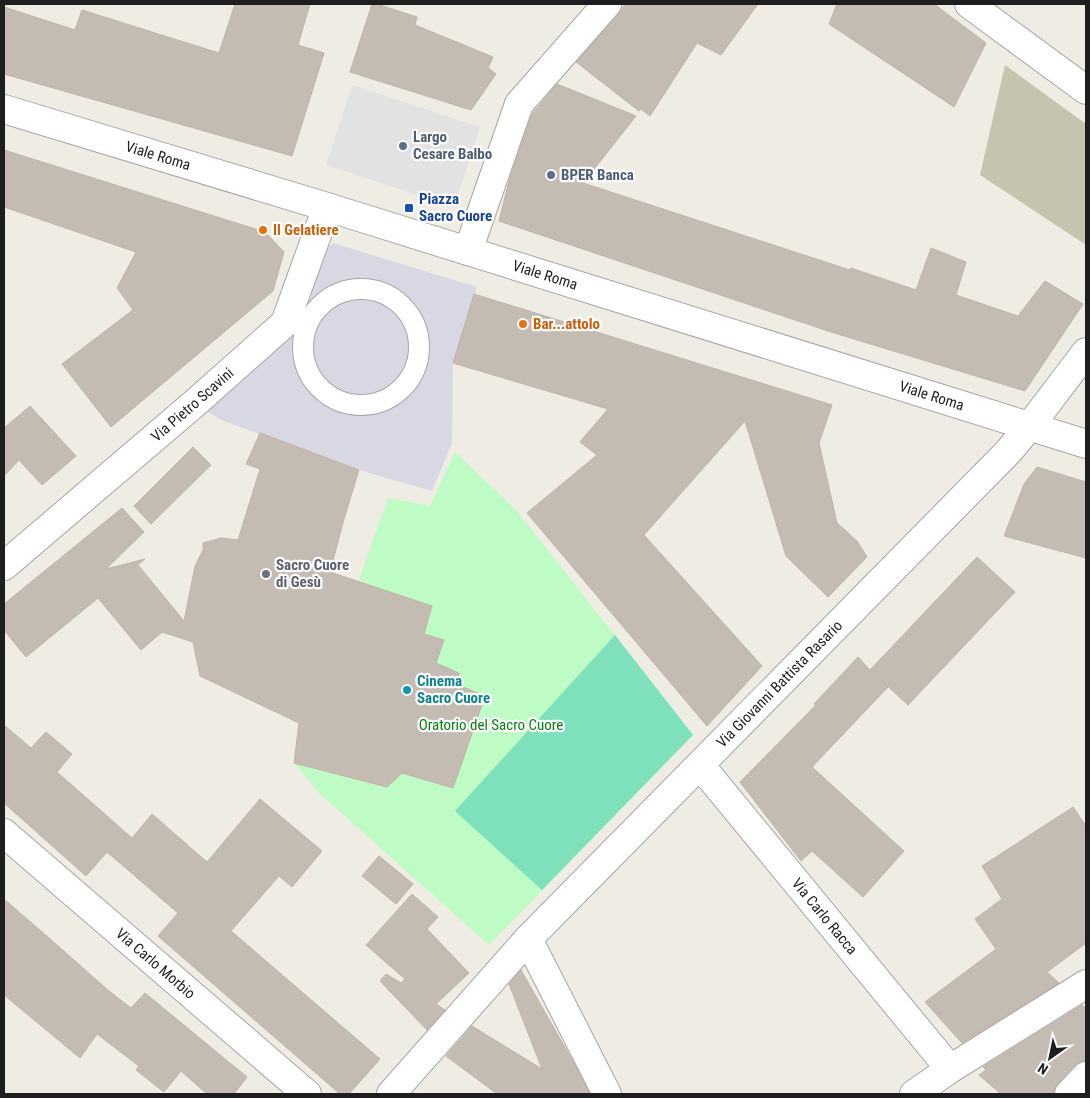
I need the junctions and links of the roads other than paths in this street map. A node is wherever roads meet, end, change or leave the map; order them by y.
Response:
1 (607, 4) edge
2 (970, 4) edge
3 (1086, 90) edge
4 (4, 109) edge
5 (327, 207) junction
6 (468, 251) junction
7 (294, 329) junction
8 (1086, 352) edge
9 (1030, 427) junction
10 (1086, 444) edge
11 (4, 566) edge
12 (700, 765) junction
13 (4, 833) edge
14 (528, 939) junction
15 (1086, 985) edge
16 (950, 1069) junction
17 (1086, 1076) edge
18 (307, 1094) edge
19 (391, 1094) edge
20 (607, 1094) edge
21 (914, 1094) edge
22 (1069, 1094) edge

1 - 6 street
2 - 3 street
4 - 5 street, Viale Roma
5 - 6 street, Viale Roma
5 - 7 street, Via Pietro Scavini
6 - 9 street, Viale Roma
7 - 7 lane
7 - 11 street, Via Pietro Scavini
8 - 9 street, Via Giovanni Battista Rasario
9 - 10 street, Viale Roma
9 - 12 street, Via Giovanni Battista Rasario
12 - 14 street, Via Giovanni Battista Rasario
12 - 16 street, Via Carlo Racca
13 - 18 street, Via Carlo Morbio
14 - 19 street, Via Giovanni Battista Rasario
14 - 20 street
15 - 16 street
16 - 21 street
17 - 22 street

